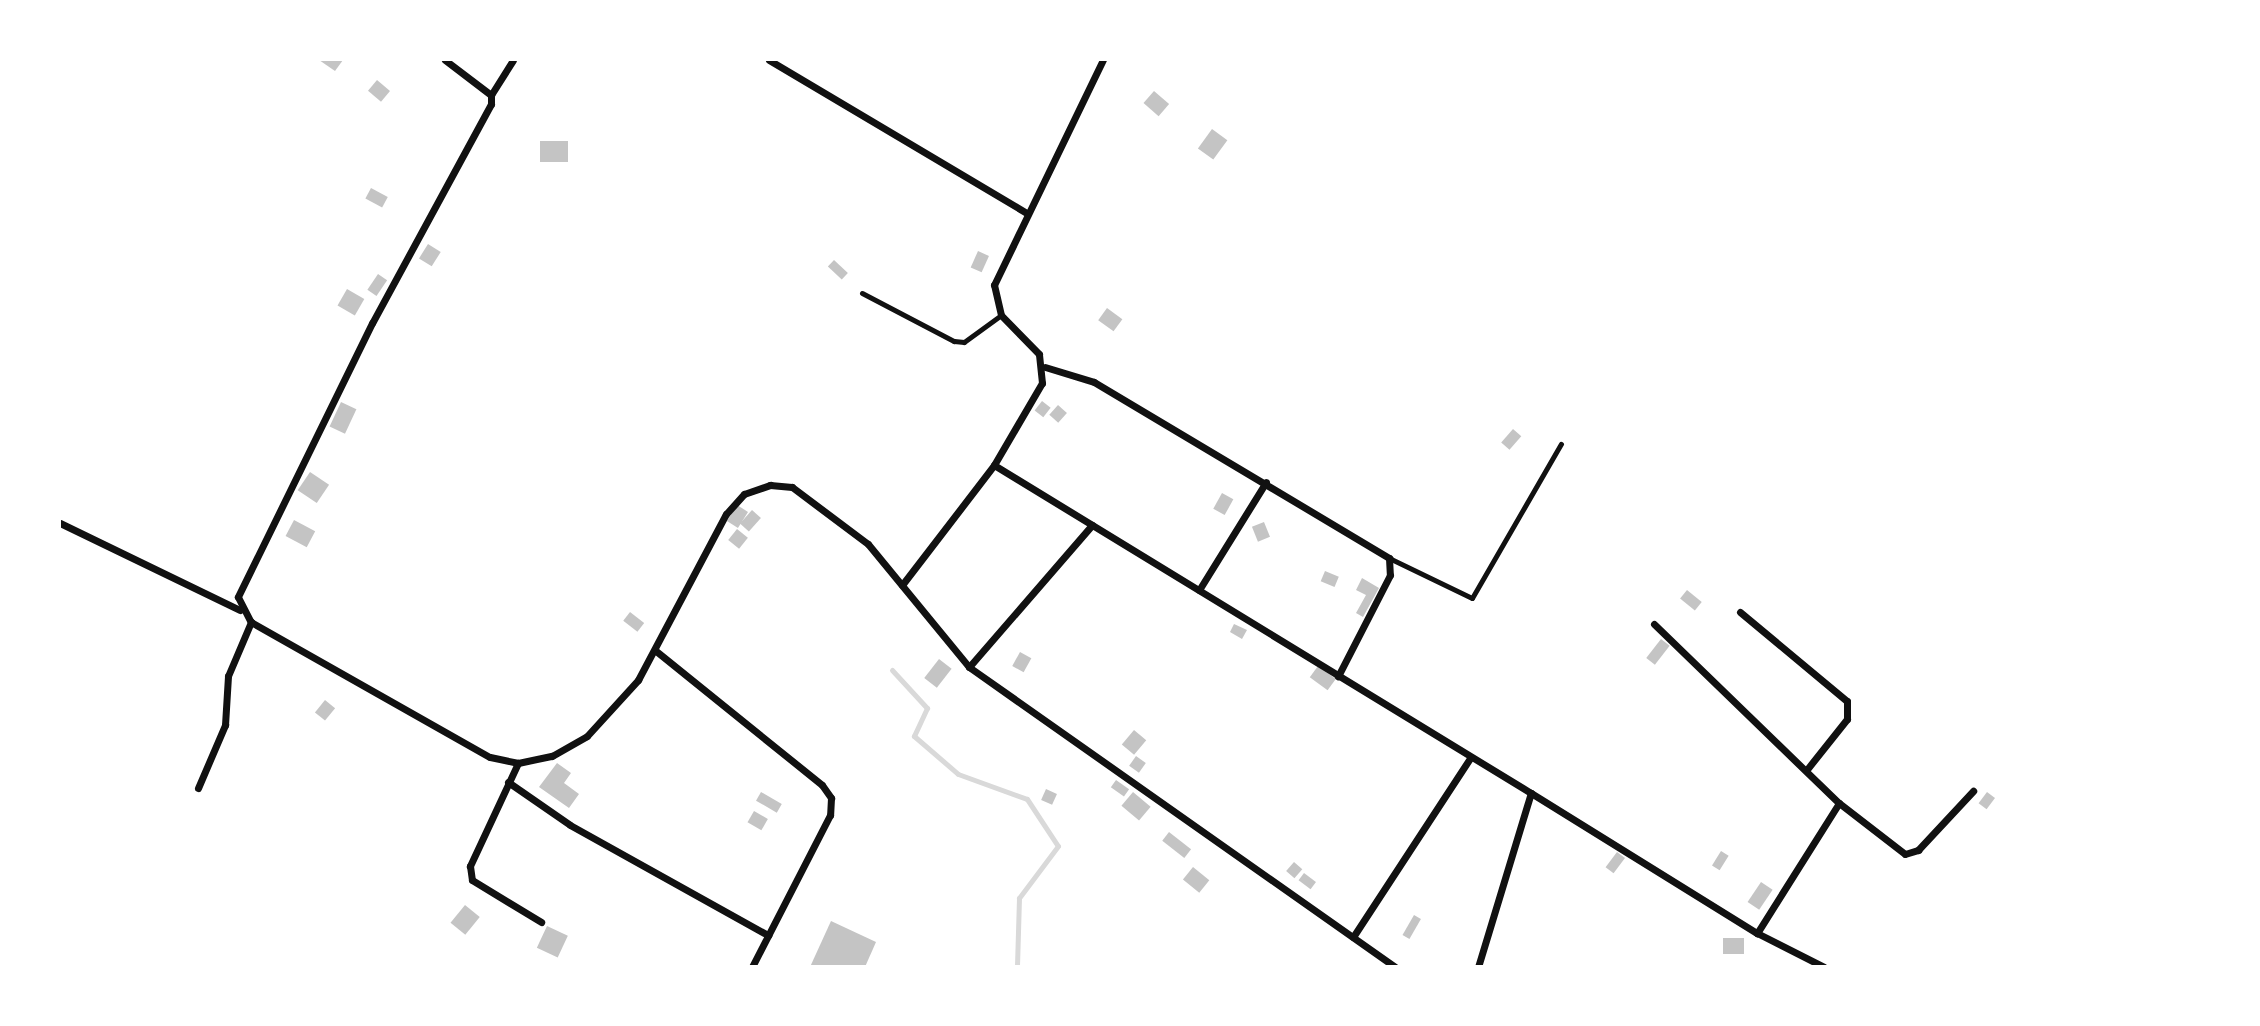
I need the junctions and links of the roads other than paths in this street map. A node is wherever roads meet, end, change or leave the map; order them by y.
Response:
1 (444, 60) edge
2 (513, 60) edge
3 (769, 60) edge
4 (1103, 60) edge
5 (491, 95) junction
6 (1028, 214) junction
7 (862, 293) dead end
8 (1001, 315) junction
9 (1045, 367) junction
10 (1561, 444) dead end
11 (994, 465) junction
12 (1266, 482) junction
13 (60, 523) edge
14 (1092, 525) junction
15 (1389, 558) junction
16 (902, 585) junction
17 (1199, 590) junction
18 (240, 610) junction
19 (1740, 612) dead end
20 (251, 622) junction
21 (1654, 624) dead end
22 (656, 651) junction
23 (969, 667) junction
24 (1338, 676) junction
25 (1471, 757) junction
26 (518, 763) junction
27 (1808, 768) junction
28 (508, 782) junction
29 (198, 788) dead end
30 (1973, 791) dead end
31 (1531, 793) junction
32 (1839, 803) junction
33 (541, 922) dead end
34 (1757, 933) junction
35 (768, 935) junction
36 (1353, 937) junction
37 (752, 967) edge
38 (1395, 967) edge
39 (1478, 967) edge
40 (1824, 967) edge

1 - 5 street
2 - 5 street
3 - 6 street
4 - 6 street
5 - 18 street
6 - 8 street
7 - 8 lane
8 - 9 street
9 - 11 street
9 - 12 street
10 - 15 lane
11 - 14 street
11 - 16 street
12 - 15 street
12 - 17 street
13 - 18 street
14 - 17 street
14 - 23 street
15 - 24 street
16 - 22 street
16 - 23 street
17 - 24 street
18 - 20 street
19 - 27 street
20 - 26 street
20 - 29 street
21 - 27 street
22 - 26 street
22 - 35 street
23 - 36 street
24 - 25 street
25 - 31 street
25 - 36 street
26 - 28 street
27 - 32 street
28 - 33 street
28 - 35 street
30 - 32 street
31 - 34 street
31 - 39 street
32 - 34 street
34 - 40 street
35 - 37 street
36 - 38 street

